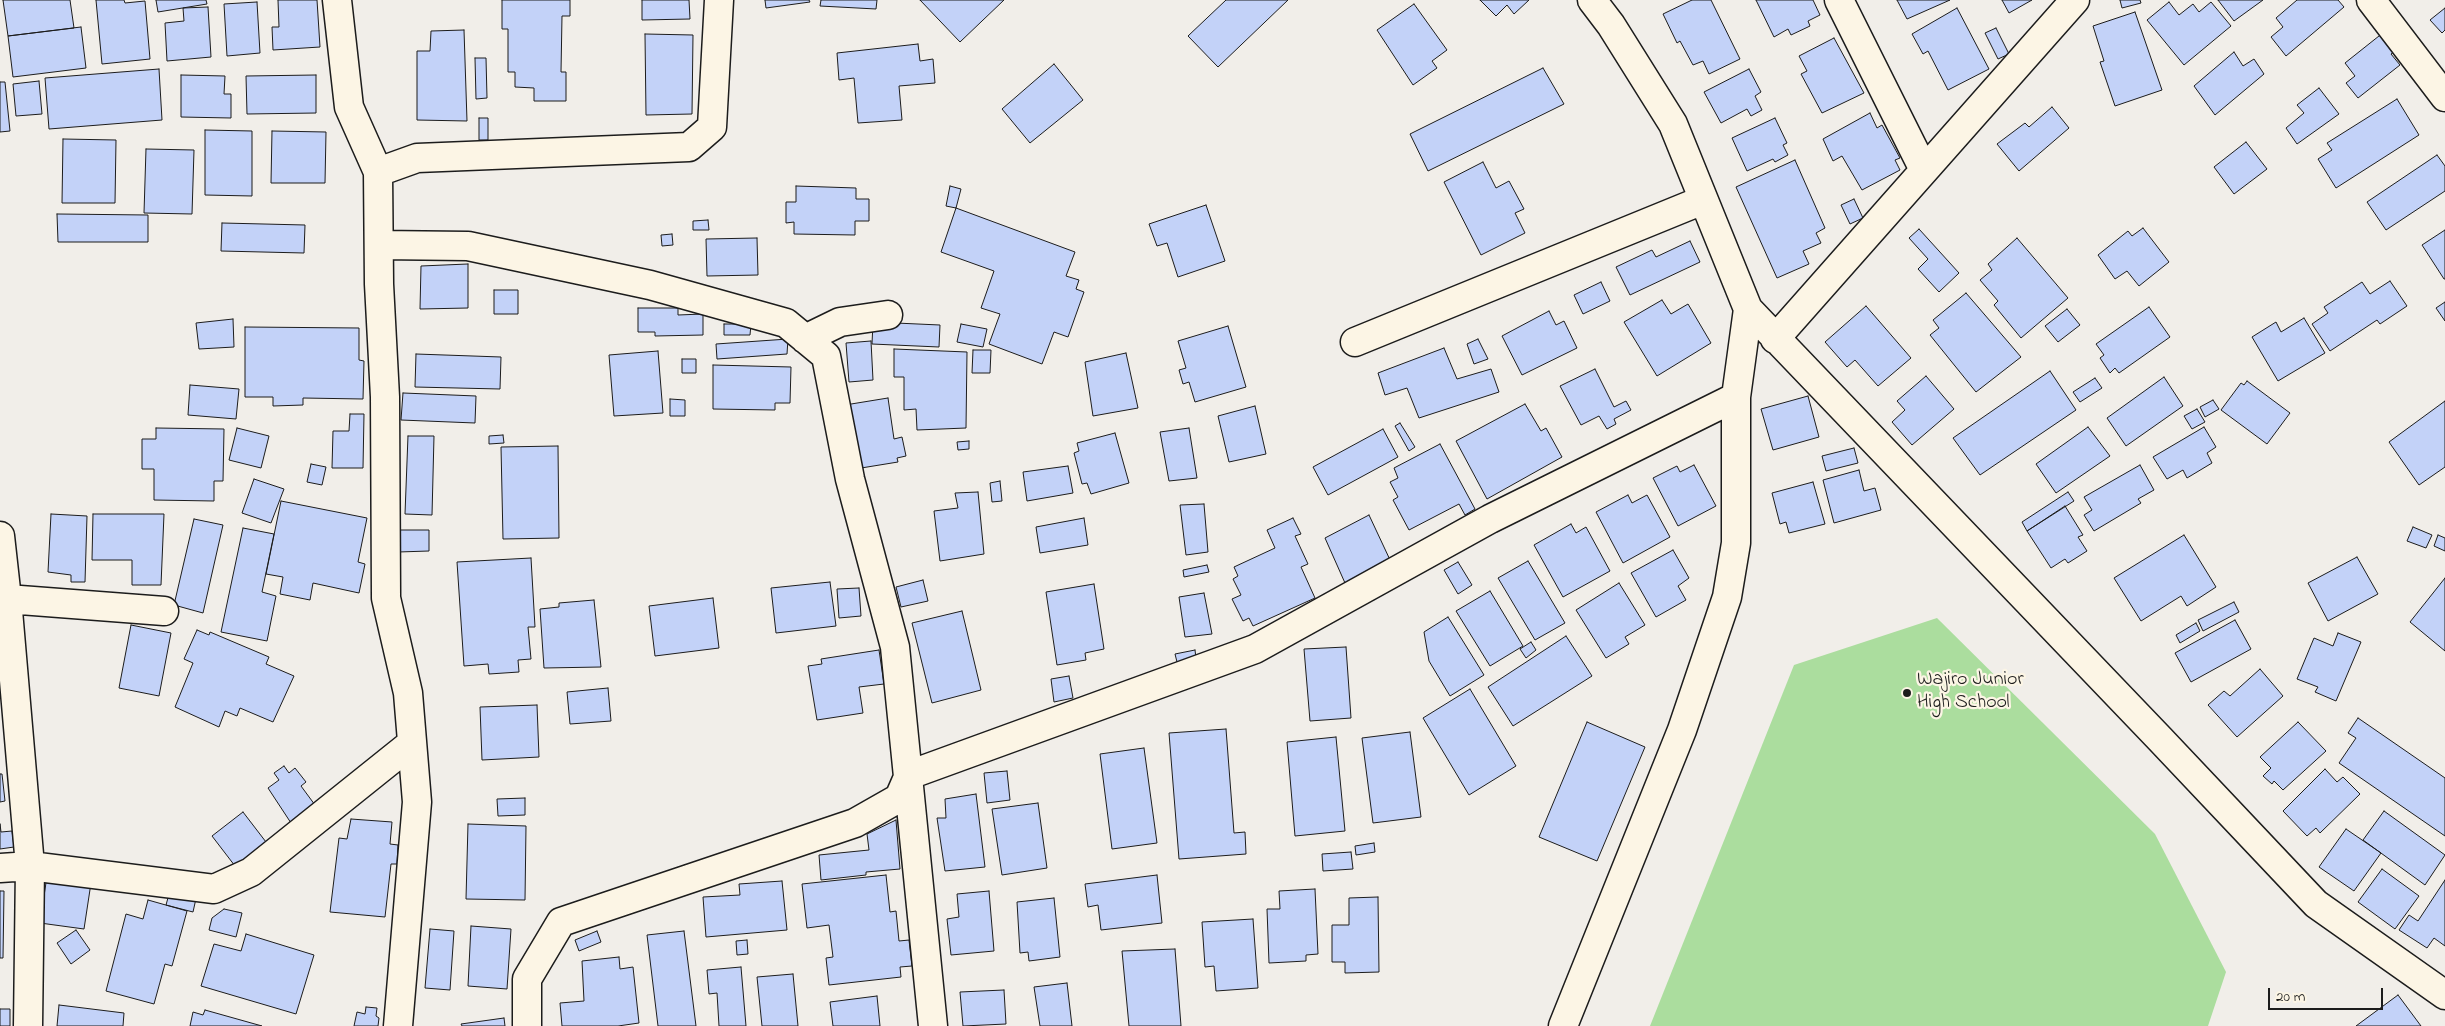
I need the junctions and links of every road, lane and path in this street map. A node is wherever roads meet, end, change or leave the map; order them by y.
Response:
1 (337, 0) edge
2 (719, 0) edge
3 (1592, 0) edge
4 (1838, 0) edge
5 (2075, 0) edge
6 (2371, 0) edge
7 (2445, 97) edge
8 (1924, 170) junction
9 (378, 172) junction
10 (1703, 200) junction
11 (379, 245) junction
12 (1748, 309) junction
13 (888, 314) dead end
14 (805, 339) junction
15 (1775, 339) junction
16 (1355, 342) dead end
17 (1736, 397) junction
18 (0, 536) edge
19 (6, 599) junction
20 (164, 611) dead end
21 (412, 743) junction
22 (909, 775) junction
23 (30, 866) junction
24 (0, 868) edge
25 (2445, 995) edge
26 (28, 1026) edge
27 (398, 1026) edge
28 (528, 1026) edge
29 (933, 1026) edge
30 (1563, 1026) edge

1 - 9 street
2 - 9 street
3 - 10 street
4 - 8 street
5 - 8 street
6 - 7 street
8 - 15 street
9 - 11 street
10 - 12 street
10 - 16 street
11 - 14 street
11 - 21 street
12 - 15 street
12 - 17 street
13 - 14 street
14 - 22 street
15 - 25 street
17 - 22 street
17 - 30 street
18 - 19 street
19 - 20 street
19 - 23 street
21 - 23 street
21 - 27 street
22 - 28 street
22 - 29 street
23 - 24 street
23 - 26 street

